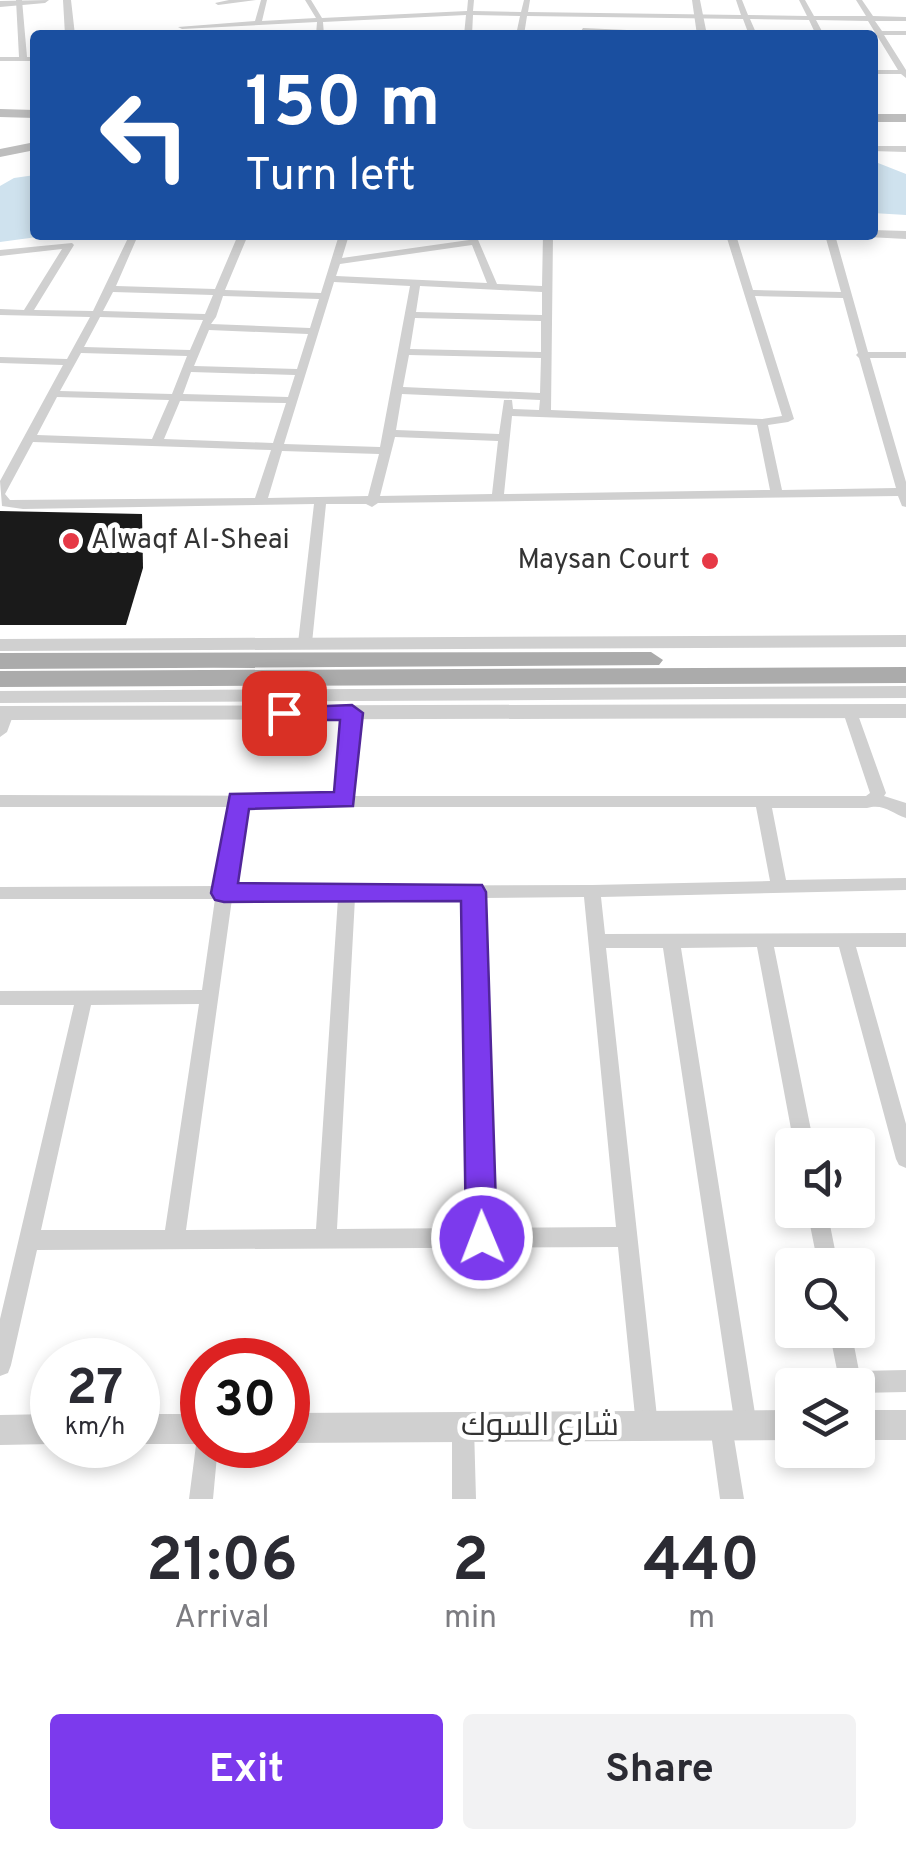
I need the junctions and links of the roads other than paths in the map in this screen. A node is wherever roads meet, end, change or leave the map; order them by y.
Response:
1 (45, 0) edge
2 (67, 0) edge
3 (253, 0) edge
4 (264, 0) edge
5 (308, 0) edge
6 (355, 0) edge
7 (410, 0) edge
8 (471, 0) edge
9 (527, 0) edge
10 (588, 0) edge
11 (696, 0) edge
12 (739, 0) edge
13 (802, 0) edge
14 (859, 0) edge
15 (19, 1) edge
16 (218, 3) dead end
17 (0, 4) edge
18 (473, 13) junction
19 (525, 13) junction
20 (586, 14) junction
21 (417, 15) junction
22 (635, 15) junction
23 (699, 16) junction
24 (746, 17) junction
25 (363, 18) junction
26 (811, 18) junction
27 (871, 19) junction
28 (906, 19) edge
29 (320, 20) junction
30 (258, 23) junction
31 (182, 27) dead end
32 (70, 30) edge
33 (320, 30) edge
34 (469, 30) edge
35 (521, 30) edge
36 (583, 30) edge
37 (636, 30) edge
38 (701, 30) edge
39 (751, 30) edge
40 (817, 30) edge
41 (877, 30) edge
42 (879, 33) joint
43 (906, 33) edge
44 (0, 59) edge
45 (23, 59) junction
46 (30, 59) edge
47 (878, 72) edge
48 (905, 74) edge
49 (0, 111) edge
50 (30, 112) edge
51 (878, 120) edge
52 (906, 120) edge
53 (878, 148) edge
54 (30, 149) edge
55 (906, 149) edge
56 (0, 154) edge
57 (878, 231) edge
58 (906, 232) edge
59 (131, 240) dead end
60 (242, 240) edge
61 (342, 240) edge
62 (462, 240) edge
63 (474, 240) edge
64 (548, 240) edge
65 (733, 240) edge
66 (831, 240) edge
67 (0, 254) edge
68 (335, 262) junction
69 (330, 279) junction
70 (416, 282) junction
71 (493, 286) junction
72 (110, 288) junction
73 (547, 289) junction
74 (222, 292) junction
75 (749, 293) junction
76 (845, 295) junction
77 (324, 296) junction
78 (0, 312) edge
79 (28, 312) junction
80 (96, 314) junction
81 (410, 314) junction
82 (546, 318) junction
83 (209, 322) junction
84 (314, 331) junction
85 (78, 350) junction
86 (403, 352) junction
87 (196, 354) junction
88 (545, 355) junction
89 (861, 355) junction
90 (906, 355) edge
91 (0, 360) edge
92 (71, 362) junction
93 (189, 369) junction
94 (301, 372) junction
95 (398, 390) junction
96 (54, 394) junction
97 (508, 395) junction
98 (177, 396) junction
99 (545, 397) junction
100 (292, 400) junction
101 (507, 412) junction
102 (545, 413) junction
103 (762, 422) junction
104 (390, 432) junction
105 (31, 438) junction
106 (505, 438) junction
107 (158, 442) junction
108 (278, 447) junction
109 (386, 452) junction
110 (902, 474) edge
111 (0, 494) edge
112 (777, 494) junction
113 (498, 498) junction
114 (904, 498) edge
115 (320, 503) junction
116 (372, 503) junction
117 (260, 504) junction
118 (906, 641) edge
119 (305, 643) junction
120 (0, 644) edge
121 (906, 658) edge
122 (0, 661) edge
123 (500, 668) junction
124 (141, 670) junction
125 (906, 675) edge
126 (0, 679) edge
127 (906, 692) edge
128 (285, 705) junction
129 (850, 712) junction
130 (906, 712) edge
131 (352, 713) junction
132 (2, 714) edge
133 (238, 800) junction
134 (345, 800) junction
135 (875, 800) junction
136 (0, 801) edge
137 (763, 802) junction
138 (906, 812) edge
139 (906, 884) edge
140 (779, 885) junction
141 (592, 891) junction
142 (347, 892) junction
143 (474, 892) junction
144 (224, 893) junction
145 (0, 894) edge
146 (671, 940) junction
147 (764, 940) junction
148 (846, 940) junction
149 (906, 940) edge
150 (598, 941) junction
151 (211, 997) junction
152 (0, 998) edge
153 (84, 998) junction
154 (801, 1128) edge
155 (906, 1159) edge
156 (628, 1237) junction
157 (326, 1238) junction
158 (482, 1238) junction
159 (174, 1239) junction
160 (28, 1240) junction
161 (0, 1365) edge
162 (906, 1381) edge
163 (875, 1382) edge
164 (647, 1426) junction
165 (734, 1426) junction
166 (775, 1426) edge
167 (875, 1426) edge
168 (463, 1427) junction
169 (310, 1428) edge
170 (0, 1430) edge
171 (30, 1430) edge
172 (904, 1432) edge
173 (205, 1468) edge
174 (202, 1499) edge
175 (464, 1499) edge
176 (732, 1499) edge

1 - 15 street
2 - 32 street
3 - 16 street
4 - 30 street
5 - 29 street
6 - 25 street
7 - 21 street
8 - 18 street
9 - 19 street
10 - 20 street
11 - 23 street
12 - 24 street
13 - 26 street
14 - 27 street
15 - 17 street
15 - 45 street
18 - 19 street
18 - 21 street
18 - 34 street
19 - 20 street
19 - 35 street
20 - 22 street
20 - 36 street
21 - 25 street
22 - 23 street
22 - 37 street
23 - 24 street
23 - 38 street
24 - 26 street
24 - 39 street
25 - 29 street
26 - 27 street
26 - 40 street
27 - 28 street
27 - 41 street
29 - 30 street
29 - 33 street
30 - 31 street
42 - 43 street
42 - 48 street
44 - 45 street
45 - 46 street
47 - 48 street
49 - 50 main road
51 - 52 main road
53 - 55 street
54 - 56 main road
57 - 58 street
59 - 72 street
60 - 74 street
61 - 68 street
62 - 68 street
63 - 71 street
64 - 73 street
65 - 75 street
66 - 76 street
67 - 79 street
68 - 69 street
69 - 70 street
69 - 77 street
70 - 71 street
70 - 81 street
71 - 73 street
72 - 74 street
72 - 80 street
73 - 82 street
74 - 77 street
74 - 83 street
75 - 76 street
75 - 103 street
76 - 89 street
77 - 84 street
78 - 79 street
79 - 80 street
80 - 83 street
80 - 85 street
81 - 82 street
81 - 86 street
82 - 88 street
83 - 84 street
83 - 87 street
84 - 94 street
85 - 87 street
85 - 92 street
86 - 88 street
86 - 95 street
87 - 93 street
88 - 99 street
89 - 90 street
89 - 110 street
91 - 92 street
92 - 96 street
93 - 94 street
93 - 98 street
94 - 100 street
95 - 97 street
95 - 104 street
96 - 98 street
96 - 105 street
97 - 99 street
97 - 101 street
98 - 100 street
98 - 107 street
99 - 102 street
100 - 108 street
101 - 102 street
101 - 106 street
102 - 103 street
103 - 112 street
104 - 106 street
104 - 109 street
105 - 107 street
105 - 111 street
106 - 113 street
107 - 108 street
108 - 109 street
108 - 117 street
109 - 116 street
110 - 114 street
111 - 117 street
112 - 113 street
112 - 114 street
113 - 116 street
115 - 116 street
115 - 117 street
115 - 119 street
118 - 123 street
119 - 120 street
119 - 123 street
121 - 123 main road
122 - 124 main road
123 - 124 main road
123 - 125 main road
123 - 127 street
123 - 128 street
124 - 126 main road
128 - 131 street
128 - 132 street
129 - 130 street
129 - 131 street
129 - 135 street
131 - 134 street
133 - 134 street
133 - 136 street
133 - 144 street
134 - 137 street
135 - 137 street
135 - 138 street
137 - 140 street
139 - 140 street
140 - 141 street
141 - 143 street
141 - 150 street
142 - 143 street
142 - 144 street
142 - 157 street
143 - 158 street
144 - 145 street
144 - 151 street
146 - 147 street
146 - 150 street
146 - 165 street
147 - 148 street
147 - 154 street
148 - 149 street
148 - 155 street
150 - 156 street
151 - 153 street
151 - 159 street
152 - 153 street
153 - 160 street
156 - 158 street
156 - 164 street
157 - 158 street
157 - 159 street
159 - 160 street
160 - 161 street
162 - 163 street
164 - 165 street, شارع السوك
164 - 168 street, شارع السوك
165 - 166 street, شارع السوك
165 - 176 street
167 - 172 street
168 - 169 street, شارع السوك
168 - 175 street
170 - 171 street
173 - 174 street

